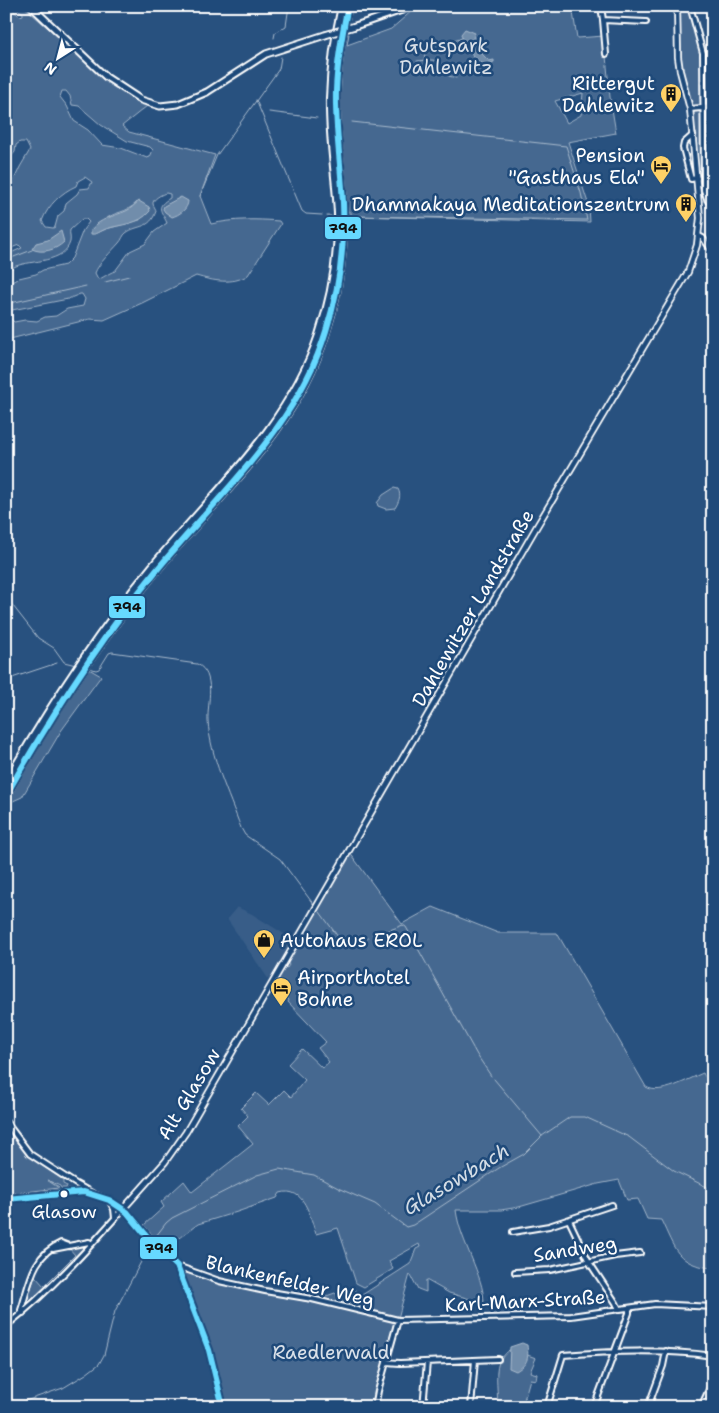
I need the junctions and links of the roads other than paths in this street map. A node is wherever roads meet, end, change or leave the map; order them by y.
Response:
1 (31, 6) edge
2 (342, 6) edge
3 (348, 6) edge
4 (414, 6) edge
5 (601, 6) edge
6 (677, 6) edge
7 (690, 6) edge
8 (603, 20) junction
9 (646, 22) dead end
10 (606, 54) dead end
11 (713, 107) edge
12 (704, 108) junction
13 (690, 109) junction
14 (693, 134) junction
15 (697, 178) junction
16 (708, 201) dead end
17 (699, 236) junction
18 (713, 252) edge
19 (85, 661) junction
20 (79, 670) junction
21 (6, 783) edge
22 (6, 795) edge
23 (294, 946) joint
24 (6, 1122) edge
25 (8, 1131) edge
26 (76, 1184) junction
27 (74, 1192) junction
28 (94, 1194) junction
29 (6, 1199) edge
30 (109, 1200) junction
31 (612, 1205) dead end
32 (124, 1208) junction
33 (115, 1218) junction
34 (569, 1220) junction
35 (513, 1232) dead end
36 (92, 1244) junction
37 (640, 1253) dead end
38 (589, 1262) junction
39 (177, 1266) junction
40 (515, 1272) dead end
41 (713, 1307) edge
42 (629, 1308) junction
43 (619, 1309) junction
44 (23, 1312) junction
45 (398, 1320) junction
46 (6, 1326) edge
47 (615, 1351) junction
48 (666, 1352) junction
49 (713, 1356) edge
50 (498, 1359) dead end
51 (475, 1360) junction
52 (386, 1362) junction
53 (427, 1362) junction
54 (713, 1381) edge
55 (223, 1407) edge
56 (375, 1407) edge
57 (423, 1407) edge
58 (471, 1407) edge
59 (547, 1407) edge
60 (594, 1407) edge
61 (648, 1407) edge
62 (701, 1407) edge

1 - 4 main road, bridge
2 - 19 highway
3 - 19 highway
5 - 8 street
6 - 13 street, Dahlewitzer Landstraße
7 - 12 street
8 - 9 street
8 - 10 street
11 - 12 street
12 - 13 street
12 - 16 street
13 - 14 street, Dahlewitzer Landstraße
14 - 15 street, Dahlewitzer Landstraße
14 - 15 street
15 - 17 street, Dahlewitzer Landstraße
17 - 18 street
17 - 23 street, Dahlewitzer Landstraße
19 - 20 highway
20 - 21 highway
20 - 22 highway
23 - 32 street, Alt Glasow
24 - 25 street
25 - 26 street
26 - 27 street
26 - 28 street
27 - 28 street
27 - 29 street
28 - 30 street
30 - 32 street
30 - 33 street
31 - 34 street
32 - 33 street, Alt Glasow
32 - 39 street
33 - 36 street, Alt Glasow
34 - 35 street
34 - 38 street
36 - 44 street, Alt Glasow
36 - 44 street
37 - 38 street, Sandweg
38 - 40 street, Sandweg
38 - 43 street
39 - 45 street, Blankenfelder Weg
39 - 55 street
41 - 42 street, Karl-Marx-Straße
42 - 43 street, Karl-Marx-Straße
42 - 47 street
43 - 45 street, Karl-Marx-Straße
44 - 46 street, Alt Glasow
45 - 52 street
47 - 48 street
47 - 59 street
47 - 60 street
48 - 49 street
48 - 61 street
50 - 51 street
51 - 53 street
51 - 58 street
52 - 53 street
52 - 56 street
53 - 57 street
54 - 62 street

